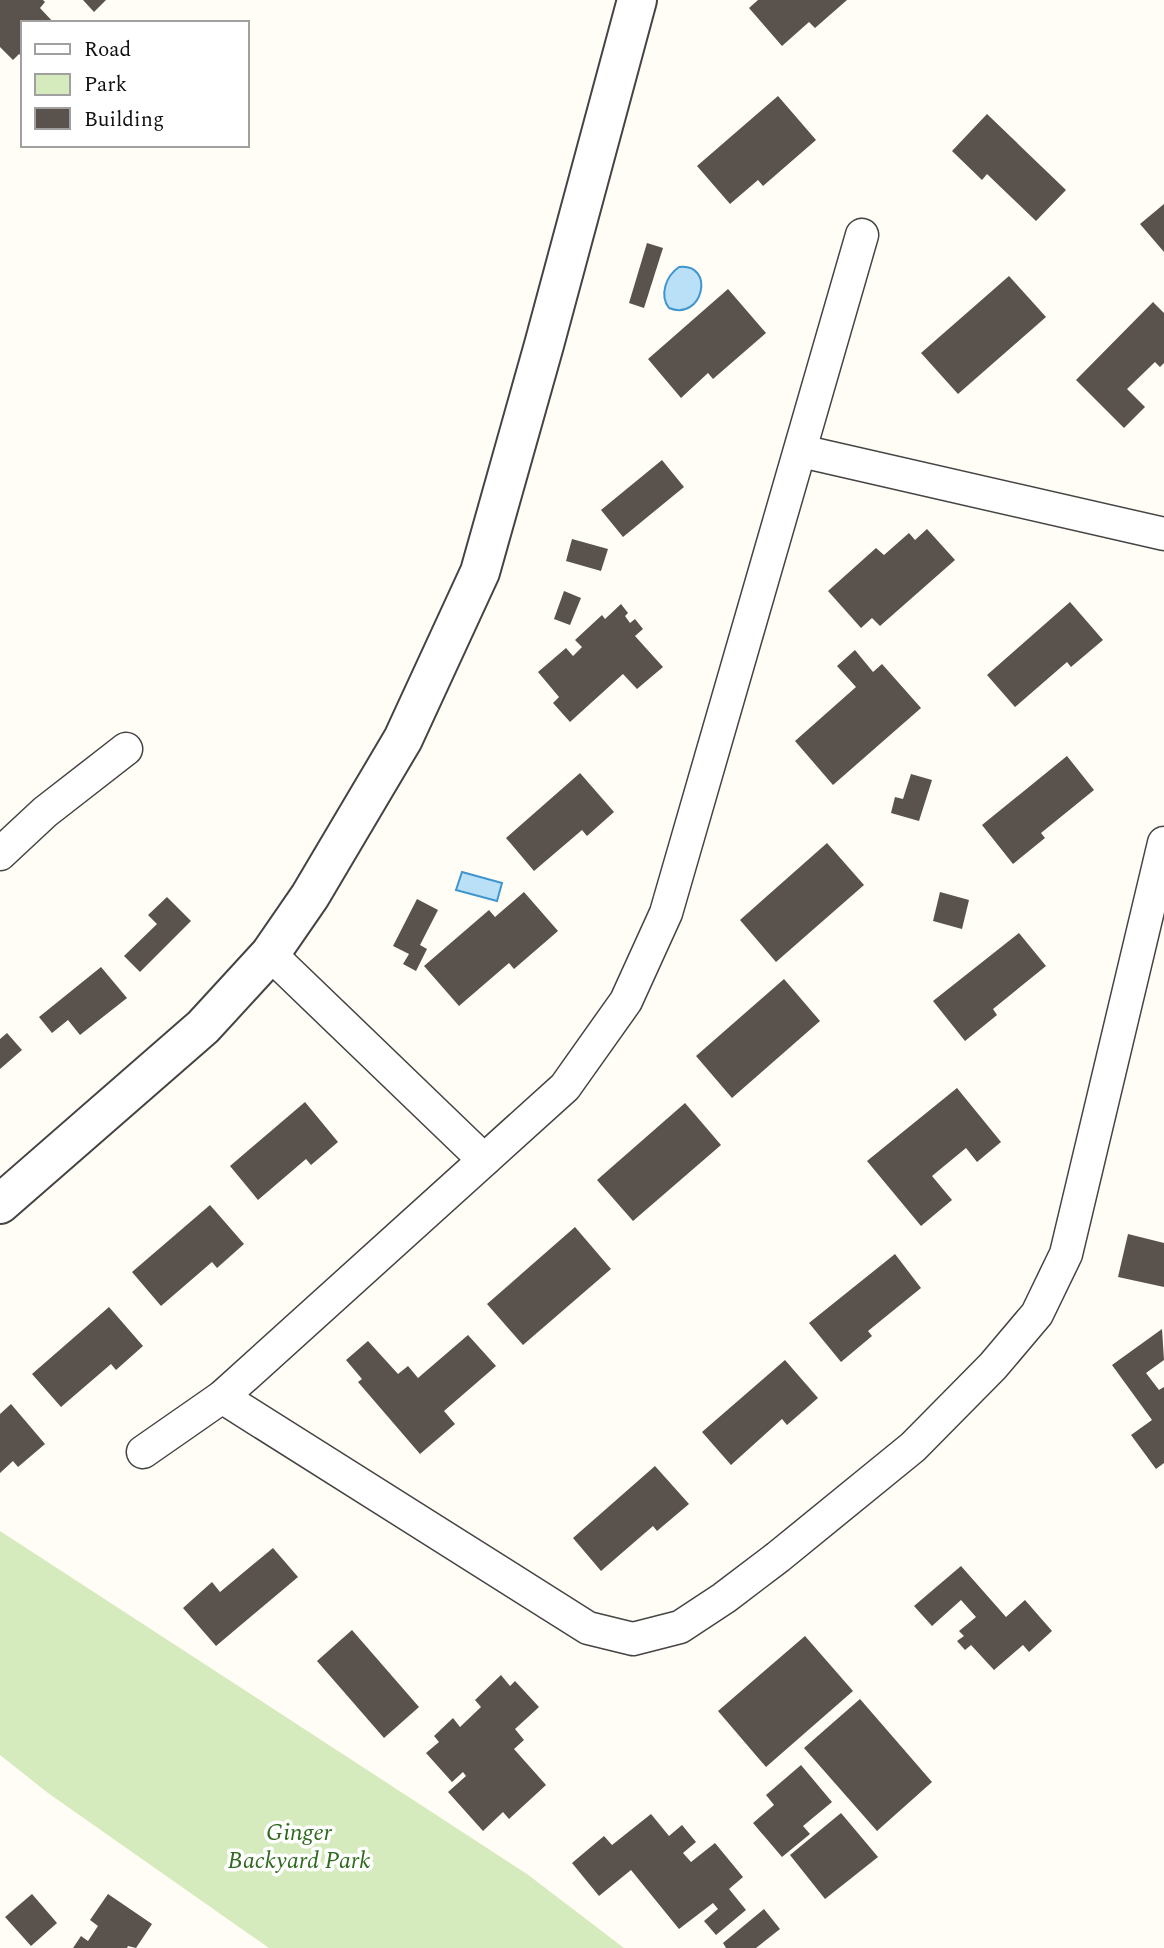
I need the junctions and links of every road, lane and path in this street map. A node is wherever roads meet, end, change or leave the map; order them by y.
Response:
1 (637, 0) edge
2 (862, 235) dead end
3 (801, 451) junction
4 (1164, 534) edge
5 (125, 748) dead end
6 (1164, 843) edge
7 (0, 854) edge
8 (270, 954) junction
9 (485, 1160) junction
10 (0, 1203) edge
11 (222, 1397) junction
12 (143, 1452) dead end

1 - 8 street
2 - 3 street
3 - 4 street
3 - 9 street
5 - 7 street
6 - 11 street
8 - 9 street
8 - 10 street
9 - 11 street
11 - 12 street

